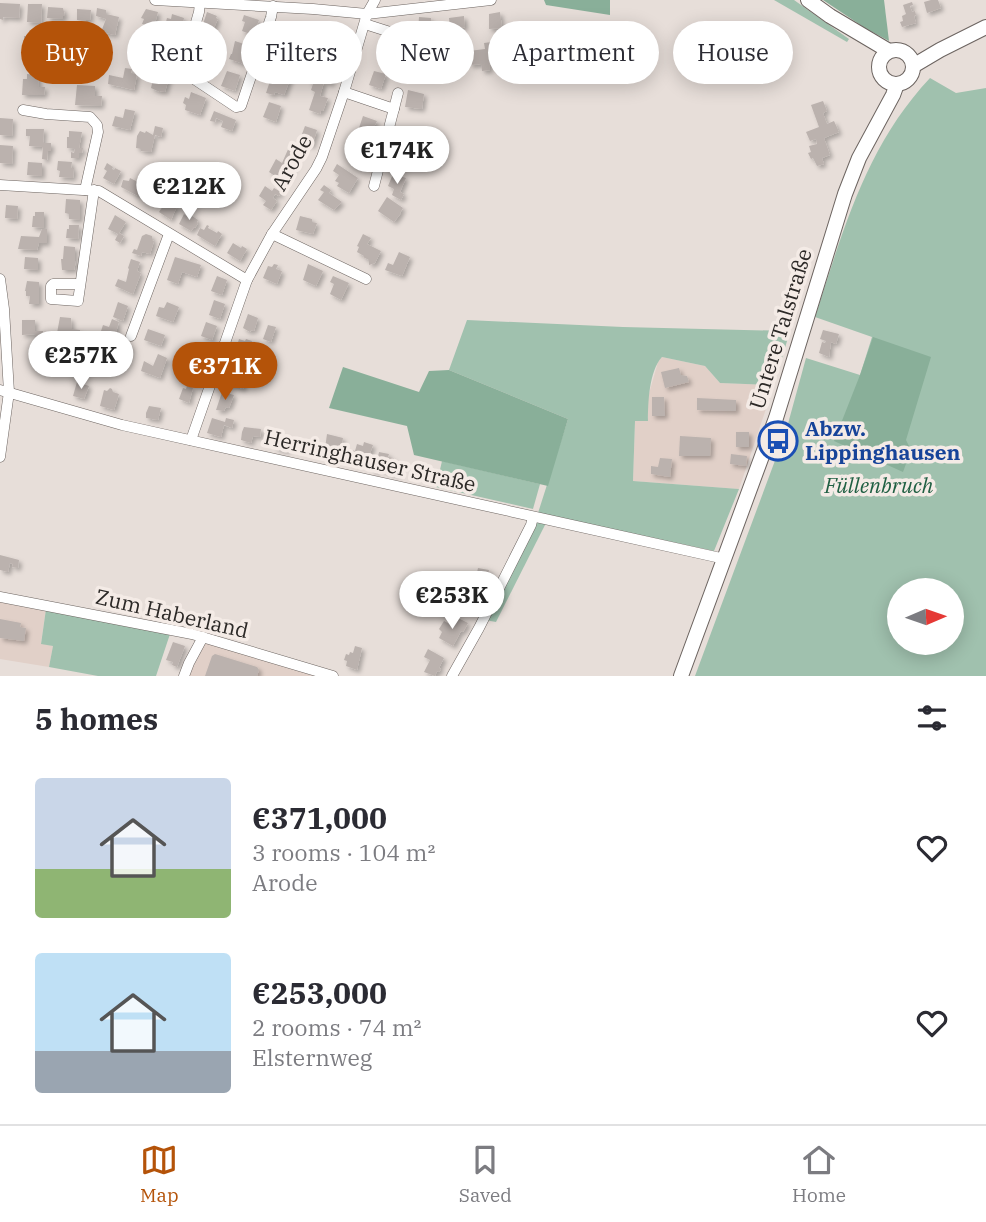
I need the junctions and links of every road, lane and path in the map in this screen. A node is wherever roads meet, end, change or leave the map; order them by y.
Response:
1 (155, 0) edge
2 (374, 0) edge
3 (491, 0) edge
4 (808, 0) edge
5 (230, 2) edge
6 (200, 3) junction
7 (273, 6) junction
8 (366, 19) junction
9 (376, 23) edge
10 (986, 27) edge
11 (884, 56) junction
12 (911, 61) junction
13 (892, 83) junction
14 (344, 92) junction
15 (398, 93) dead end
16 (394, 108) junction
17 (23, 110) dead end
18 (0, 185) edge
19 (374, 186) dead end
20 (89, 190) junction
21 (169, 233) junction
22 (272, 234) junction
23 (0, 279) edge
24 (366, 279) dead end
25 (247, 280) junction
26 (80, 284) dead end
27 (131, 336) dead end
28 (5, 391) edge
29 (191, 440) junction
30 (0, 457) edge
31 (533, 517) junction
32 (724, 559) junction
33 (0, 597) edge
34 (203, 637) junction
35 (184, 676) edge
36 (333, 676) edge
37 (452, 676) edge
38 (681, 676) edge

1 - 6 street
2 - 8 street, Arode
3 - 8 street
4 - 11 street
5 - 6 street
5 - 7 street
6 - 7 street
7 - 8 street
8 - 9 street
8 - 14 street, Arode
10 - 12 street
11 - 12 street
11 - 13 street
12 - 13 street
13 - 32 street, Untere Talstraße
14 - 16 street
14 - 22 street, Arode
15 - 16 street
16 - 19 street
17 - 20 street
18 - 20 street
20 - 21 street
20 - 26 street
21 - 25 street
21 - 27 street
22 - 24 street
22 - 25 street, Arode
23 - 28 street
25 - 29 street, Arode
28 - 29 street, Herringhauser Straße
28 - 30 street
29 - 31 street, Herringhauser Straße
31 - 32 street, Herringhauser Straße
31 - 37 street
32 - 38 street, Untere Talstraße
33 - 34 street, Zum Haberland
34 - 35 street
34 - 36 street, Zum Haberland

